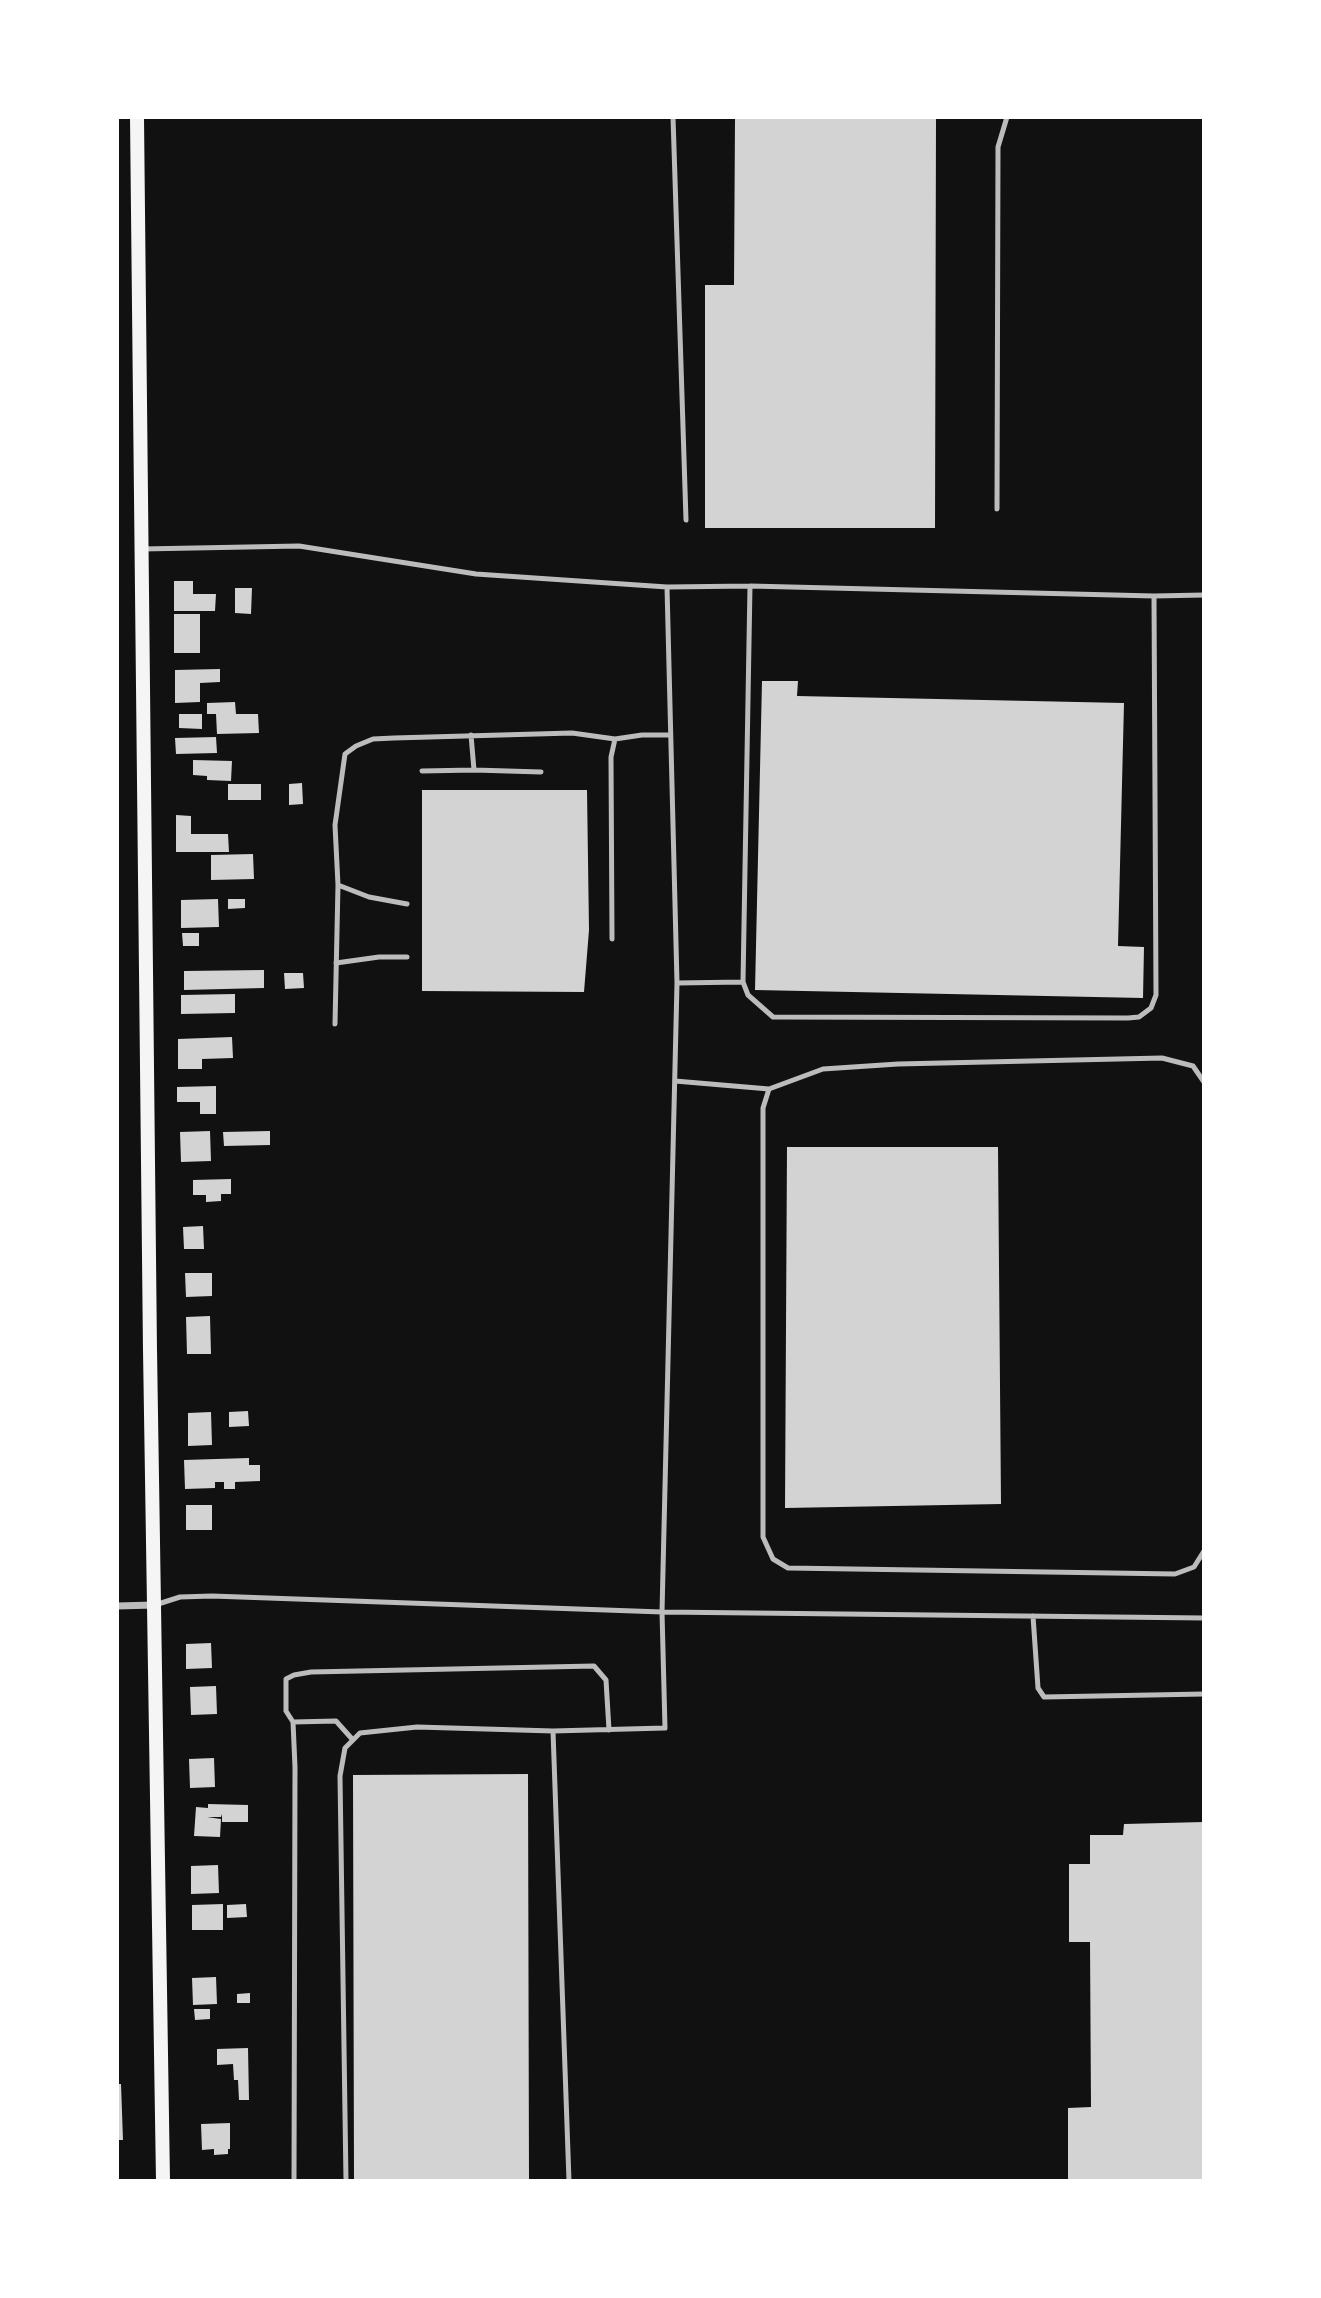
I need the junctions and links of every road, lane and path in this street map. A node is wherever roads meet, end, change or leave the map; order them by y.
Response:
1 (137, 117) edge
2 (673, 117) edge
3 (1007, 117) edge
4 (997, 509) dead end
5 (686, 520) dead end
6 (142, 548) junction
7 (750, 586) junction
8 (667, 587) junction
9 (1204, 595) edge
10 (1154, 596) junction
11 (670, 735) junction
12 (471, 736) junction
13 (615, 739) junction
14 (474, 770) junction
15 (422, 771) dead end
16 (541, 772) dead end
17 (338, 885) junction
18 (407, 904) dead end
19 (612, 939) dead end
20 (407, 957) dead end
21 (336, 963) junction
22 (743, 982) junction
23 (677, 983) junction
24 (335, 1024) dead end
25 (675, 1081) junction
26 (1204, 1082) edge
27 (769, 1089) junction
28 (1204, 1551) edge
29 (154, 1605) junction
30 (117, 1606) edge
31 (662, 1612) junction
32 (1033, 1616) junction
33 (1204, 1618) edge
34 (1204, 1694) edge
35 (293, 1722) junction
36 (609, 1730) junction
37 (553, 1731) junction
38 (353, 1740) junction
39 (163, 2181) edge
40 (294, 2181) edge
41 (346, 2181) edge
42 (569, 2181) edge

1 - 6 main road
2 - 5 lane
3 - 4 lane
6 - 8 lane
6 - 29 main road
7 - 8 lane
7 - 10 lane
7 - 22 lane
8 - 11 lane
9 - 10 lane
10 - 22 lane
11 - 13 lane
11 - 23 lane
12 - 13 lane
12 - 14 lane
12 - 17 lane
13 - 19 lane
14 - 15 lane
14 - 16 lane
17 - 18 lane
17 - 21 lane
20 - 21 lane
21 - 24 lane
22 - 23 lane
23 - 25 lane
25 - 27 lane
25 - 31 lane
26 - 27 lane
27 - 28 lane
29 - 30 street
29 - 31 lane
29 - 39 main road
31 - 32 lane
31 - 36 lane
32 - 33 lane
32 - 34 lane
35 - 36 lane
35 - 38 lane
35 - 40 lane
36 - 37 lane
37 - 38 lane
37 - 42 lane
38 - 41 lane

